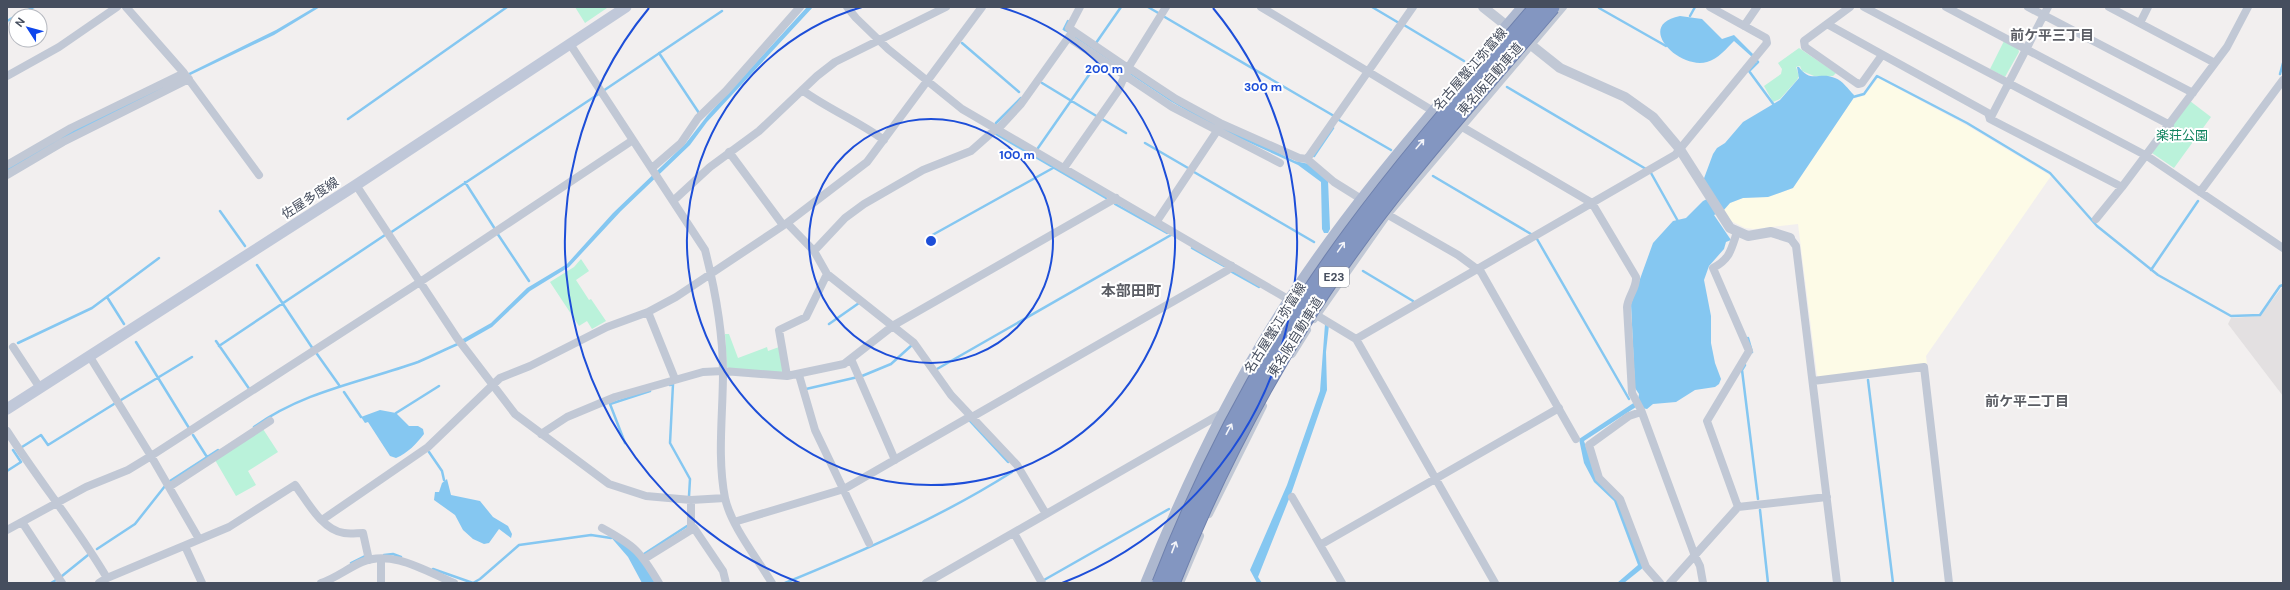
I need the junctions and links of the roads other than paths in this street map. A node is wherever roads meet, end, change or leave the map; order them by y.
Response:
1 (118, 7) edge
2 (126, 7) edge
3 (626, 7) edge
4 (800, 7) edge
5 (847, 7) edge
6 (946, 7) edge
7 (982, 7) edge
8 (1080, 7) edge
9 (1166, 7) edge
10 (1261, 7) edge
11 (1413, 7) edge
12 (1483, 7) edge
13 (1524, 7) edge
14 (1537, 7) edge
15 (1552, 7) edge
16 (1563, 7) edge
17 (1710, 7) edge
18 (1757, 7) edge
19 (1850, 7) edge
20 (1864, 7) edge
21 (1946, 7) edge
22 (2028, 7) edge
23 (2048, 7) edge
24 (2109, 7) edge
25 (2148, 7) edge
26 (2248, 7) edge
27 (2044, 15) junction
28 (2140, 23) junction
29 (1827, 24) junction
30 (1508, 25) junction
31 (1744, 26) junction
32 (1071, 34) junction
33 (878, 40) junction
34 (570, 44) junction
35 (1530, 44) junction
36 (2026, 49) junction
37 (1882, 55) junction
38 (2215, 63) junction
39 (1127, 71) junction
40 (1368, 71) junction
41 (7, 76) edge
42 (186, 76) junction
43 (2283, 80) edge
44 (926, 82) junction
45 (2009, 83) junction
46 (802, 90) junction
47 (2193, 94) junction
48 (1433, 111) junction
49 (1990, 118) junction
50 (2170, 124) junction
51 (1463, 127) junction
52 (998, 128) junction
53 (1219, 128) junction
54 (61, 138) junction
55 (633, 140) junction
56 (884, 140) junction
57 (1679, 148) junction
58 (729, 152) junction
59 (2147, 156) junction
60 (1307, 159) junction
61 (1280, 164) dead end
62 (7, 165) edge
63 (1064, 168) junction
64 (655, 173) junction
65 (7, 174) edge
66 (259, 175) dead end
67 (356, 185) junction
68 (2122, 188) junction
69 (2200, 192) junction
70 (1116, 198) junction
71 (1362, 200) junction
72 (674, 201) junction
73 (1592, 203) junction
74 (1388, 215) junction
75 (2096, 219) dead end
76 (1157, 221) junction
77 (785, 224) junction
78 (1737, 232) junction
79 (1790, 238) joint
80 (2283, 248) edge
81 (814, 251) junction
82 (1232, 266) junction
83 (1477, 268) junction
84 (711, 274) junction
85 (827, 274) junction
86 (420, 282) junction
87 (1290, 301) junction
88 (648, 312) junction
89 (1317, 314) junction
90 (894, 326) junction
91 (1356, 339) junction
92 (14, 347) dead end
93 (90, 357) junction
94 (851, 359) junction
95 (723, 371) junction
96 (799, 375) junction
97 (787, 376) junction
98 (675, 379) junction
99 (1813, 382) junction
100 (492, 385) junction
101 (40, 388) junction
102 (1559, 408) junction
103 (7, 409) edge
104 (1227, 410) junction
105 (1641, 411) junction
106 (971, 416) junction
107 (270, 421) dead end
108 (7, 431) edge
109 (541, 434) junction
110 (1576, 439) dead end
111 (151, 456) junction
112 (895, 460) junction
113 (1436, 479) junction
114 (169, 487) junction
115 (844, 489) junction
116 (1827, 496) junction
117 (1292, 497) dead end
118 (725, 498) junction
119 (691, 500) junction
120 (57, 504) junction
121 (1738, 507) junction
122 (1046, 514) junction
123 (322, 520) junction
124 (22, 522) junction
125 (734, 522) junction
126 (602, 528) dead end
127 (691, 528) junction
128 (7, 530) edge
129 (1014, 533) junction
130 (199, 539) junction
131 (869, 543) dead end
132 (1320, 545) junction
133 (185, 546) junction
134 (1695, 556) junction
135 (381, 559) junction
136 (644, 559) junction
137 (369, 560) junction
138 (107, 578) junction
139 (62, 583) edge
140 (99, 583) edge
141 (202, 583) edge
142 (321, 583) edge
143 (381, 583) edge
144 (454, 583) edge
145 (659, 583) edge
146 (726, 583) edge
147 (772, 583) edge
148 (926, 583) edge
149 (1042, 583) edge
150 (1147, 583) edge
151 (1160, 583) edge
152 (1172, 583) edge
153 (1180, 583) edge
154 (1342, 583) edge
155 (1495, 583) edge
156 (1660, 583) edge
157 (1670, 583) edge
158 (1702, 583) edge
159 (1837, 583) edge
160 (1949, 583) edge

1 - 41 street
2 - 42 street
3 - 34 main road, 佐屋多度線
4 - 64 street
5 - 33 street
6 - 33 street
7 - 44 street
8 - 32 street
9 - 39 street
10 - 40 street
11 - 40 street
12 - 30 street
13 - 30 main road, 名古屋蟹江弥富線
151 -> 14 highway, 東名阪自動車道 / E23, bridge
15 - 152 highway, 東名阪自動車道 / E23, bridge
16 - 35 street
17 - 31 street
18 - 31 street
19 - 29 street
20 - 45 street
21 - 36 street
22 - 27 street
23 - 27 street
24 - 28 street
25 - 28 street
26 - 38 street
27 - 36 street
27 - 47 street
28 - 38 street
29 - 37 street
29 - 37 street
30 - 35 street
30 - 48 main road, 名古屋蟹江弥富線
31 - 57 street
32 - 39 street
32 - 52 street
33 - 44 street
33 - 46 street
34 - 55 street
34 - 67 main road, 佐屋多度線
35 - 51 street
35 - 57 street
36 - 45 street
36 - 50 street
37 - 49 street
38 - 47 street
39 - 53 street
39 - 63 street
40 - 48 street
40 - 60 street
42 - 54 street
42 - 66 street
43 - 69 street
44 - 52 street
44 - 56 street
45 - 49 street
45 - 59 street
46 - 56 street
46 - 58 street
47 - 50 street
48 - 51 street
48 - 71 main road, 名古屋蟹江弥富線
49 - 68 street
50 - 59 street
51 - 73 street
51 - 74 street
52 - 63 street
52 - 81 street
53 - 60 street
53 - 61 street
53 - 76 street
54 - 62 street
54 - 65 street
55 - 64 street
55 - 86 street
56 - 77 street
57 - 73 street
57 - 78 street
58 - 72 street
58 - 77 street
59 - 68 street
59 - 69 street
60 - 71 street
63 - 70 street
64 - 72 street
67 - 86 street
67 - 93 main road, 佐屋多度線
68 - 75 street
69 - 80 street
70 - 76 street
70 - 90 street
71 - 74 street
71 - 87 main road, 名古屋蟹江弥富線
72 - 84 street
73 - 83 street
73 - 105 street
74 - 83 street
74 - 89 street
76 - 82 street
77 - 81 street
77 - 84 street
78 - 79 street
78 - 121 street
79 - 99 street
81 - 85 street
82 - 87 street
82 - 106 street
83 - 91 street
83 - 102 street
84 - 88 street
84 - 95 street
85 - 90 street
85 - 97 street
86 - 100 street
86 - 111 street
87 - 89 street
87 - 104 main road, 名古屋蟹江弥富線
88 - 98 street
88 - 100 street
89 - 91 street
89 - 153 street
90 - 94 street
90 - 106 street
91 - 113 street
92 - 101 street
93 - 101 main road, 佐屋多度線
93 - 111 street
94 - 96 street
94 - 112 street
95 - 97 street
95 - 98 street
95 - 118 street
96 - 97 street
96 - 115 street
98 - 109 street
99 - 116 street
99 - 160 street
100 - 109 street
100 - 123 street
101 - 103 main road, 佐屋多度線
102 - 110 street
102 - 113 street
104 - 122 street
104 - 150 main road, 名古屋蟹江弥富線
105 - 134 street
105 - 156 street
106 - 112 street
106 - 122 street
107 - 114 street
108 - 120 street
109 - 119 street
111 - 114 street
111 - 120 street
112 - 115 street
113 - 132 street
113 - 155 street
114 - 130 street
115 - 125 street
115 - 131 street
116 - 121 street
116 - 159 street
117 - 132 street
118 - 119 street
118 - 125 street
119 - 127 street
120 - 124 street
120 - 138 street
121 - 134 street
122 - 129 street
123 - 130 street
123 - 137 street
124 - 128 street
124 - 139 street
125 - 147 street
126 - 136 street
127 - 136 street
127 - 146 street
129 - 148 street
129 - 149 street
130 - 133 street
132 - 154 street
133 - 138 street
133 - 141 street
134 - 157 street
134 - 158 street
135 - 137 street
135 - 143 street
135 - 144 street
136 - 145 street
137 - 142 street
138 - 140 street

